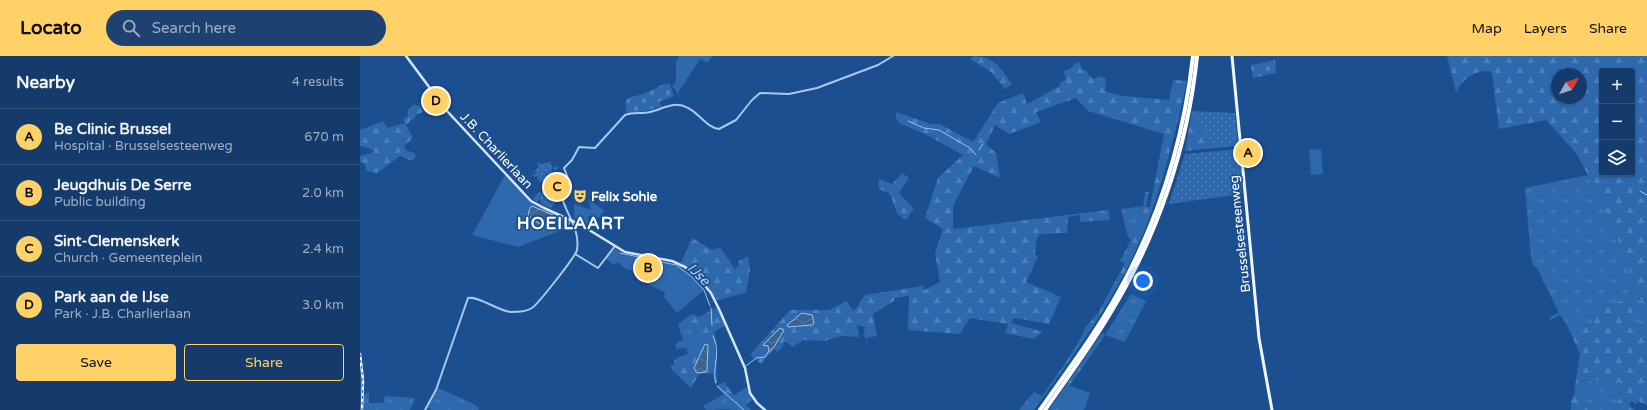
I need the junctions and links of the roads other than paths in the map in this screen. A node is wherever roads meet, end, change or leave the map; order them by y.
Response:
1 (406, 56) edge
2 (893, 56) edge
3 (1193, 56) edge
4 (1197, 56) edge
5 (1232, 56) edge
6 (1193, 75) junction
7 (1191, 84) junction
8 (573, 221) junction
9 (615, 246) junction
10 (576, 254) junction
11 (425, 410) edge
12 (765, 410) edge
13 (1040, 410) edge
14 (1045, 410) edge
15 (1272, 410) edge

1 - 8 main road, J.B. Charlierlaan
2 - 8 street
3 - 6 highway
4 - 6 highway
5 - 15 main road, Brusselsesteenweg
6 - 7 highway
7 - 13 highway
7 - 14 highway
8 - 9 main road, J.B. Charlierlaan
8 - 10 street
9 - 10 street
9 - 12 main road, J.B. Charlierlaan
10 - 11 street

